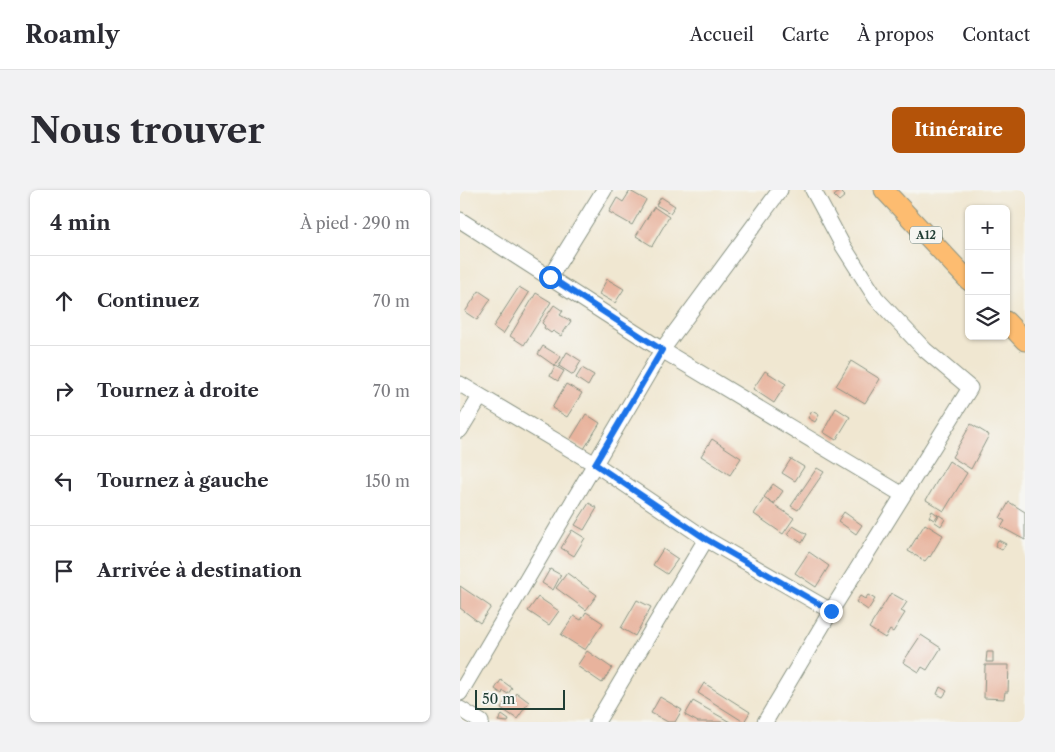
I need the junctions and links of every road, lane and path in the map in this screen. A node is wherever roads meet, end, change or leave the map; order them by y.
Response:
1 (604, 190) edge
2 (780, 190) edge
3 (813, 190) edge
4 (884, 190) edge
5 (460, 220) edge
6 (550, 277) junction
7 (965, 277) edge
8 (1010, 325) edge
9 (1025, 341) edge
10 (662, 350) junction
11 (460, 384) edge
12 (480, 397) junction
13 (460, 430) edge
14 (595, 464) junction
15 (903, 495) junction
16 (706, 539) junction
17 (831, 611) junction
18 (460, 693) edge
19 (460, 709) edge
20 (482, 722) edge
21 (597, 722) edge
22 (765, 722) edge

1 - 6 street
2 - 10 street
3 - 15 street
4 - 7 main road, A12
5 - 6 street
6 - 10 street
8 - 9 main road
10 - 14 street
10 - 15 street
11 - 12 street
12 - 13 street
12 - 14 street
14 - 16 street
14 - 18 street
15 - 17 street
16 - 17 street
16 - 21 street
17 - 22 street
19 - 20 street

